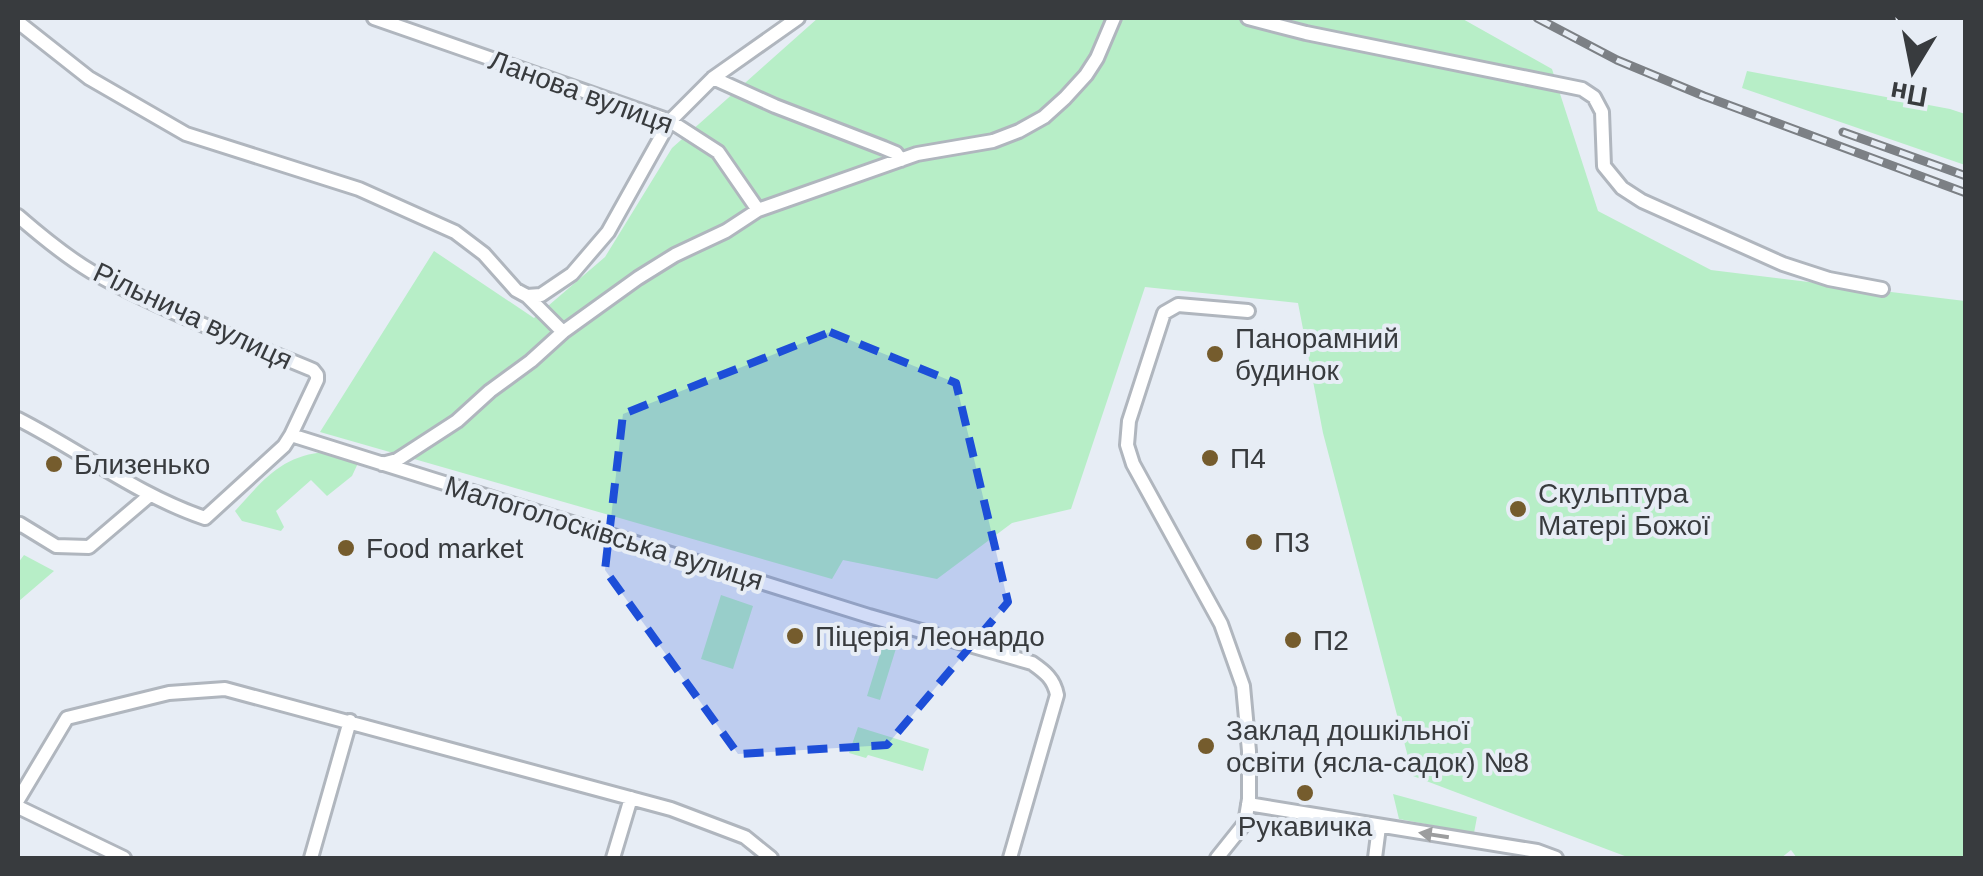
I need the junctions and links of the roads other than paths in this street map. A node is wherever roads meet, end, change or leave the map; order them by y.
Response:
1 (374, 18) edge
2 (798, 18) edge
3 (1114, 18) edge
4 (1248, 18) edge
5 (18, 22) edge
6 (713, 78) junction
7 (670, 121) junction
8 (901, 160) junction
9 (758, 210) junction
10 (18, 216) edge
11 (1882, 289) dead end
12 (528, 296) junction
13 (1248, 311) dead end
14 (563, 332) junction
15 (18, 419) edge
16 (291, 435) junction
17 (382, 464) junction
18 (150, 495) junction
19 (18, 526) edge
20 (350, 721) junction
21 (631, 798) junction
22 (18, 804) edge
23 (1248, 804) junction
24 (1379, 827) junction
25 (124, 858) edge
26 (311, 858) edge
27 (613, 858) edge
28 (771, 858) edge
29 (1010, 858) edge
30 (1217, 858) edge
31 (1374, 858) edge
32 (1556, 858) edge

1 - 7 street, Ланова вулиця
2 - 6 street
3 - 8 street
4 - 11 street
5 - 12 street
6 - 7 street
6 - 8 street
7 - 9 street, Ланова вулиця
7 - 12 street
8 - 9 street
9 - 14 street
10 - 16 street, Рільнича вулиця
12 - 14 street
13 - 23 street
14 - 17 street
15 - 18 street
16 - 17 street, Малоголосківська вулиця
16 - 18 street
17 - 29 street, Малоголосківська вулиця
18 - 19 street
20 - 21 street
20 - 22 street
20 - 26 street
21 - 27 street
21 - 28 street
22 - 25 street
23 - 24 street
23 - 30 street
24 - 31 street
32 -> 24 street

